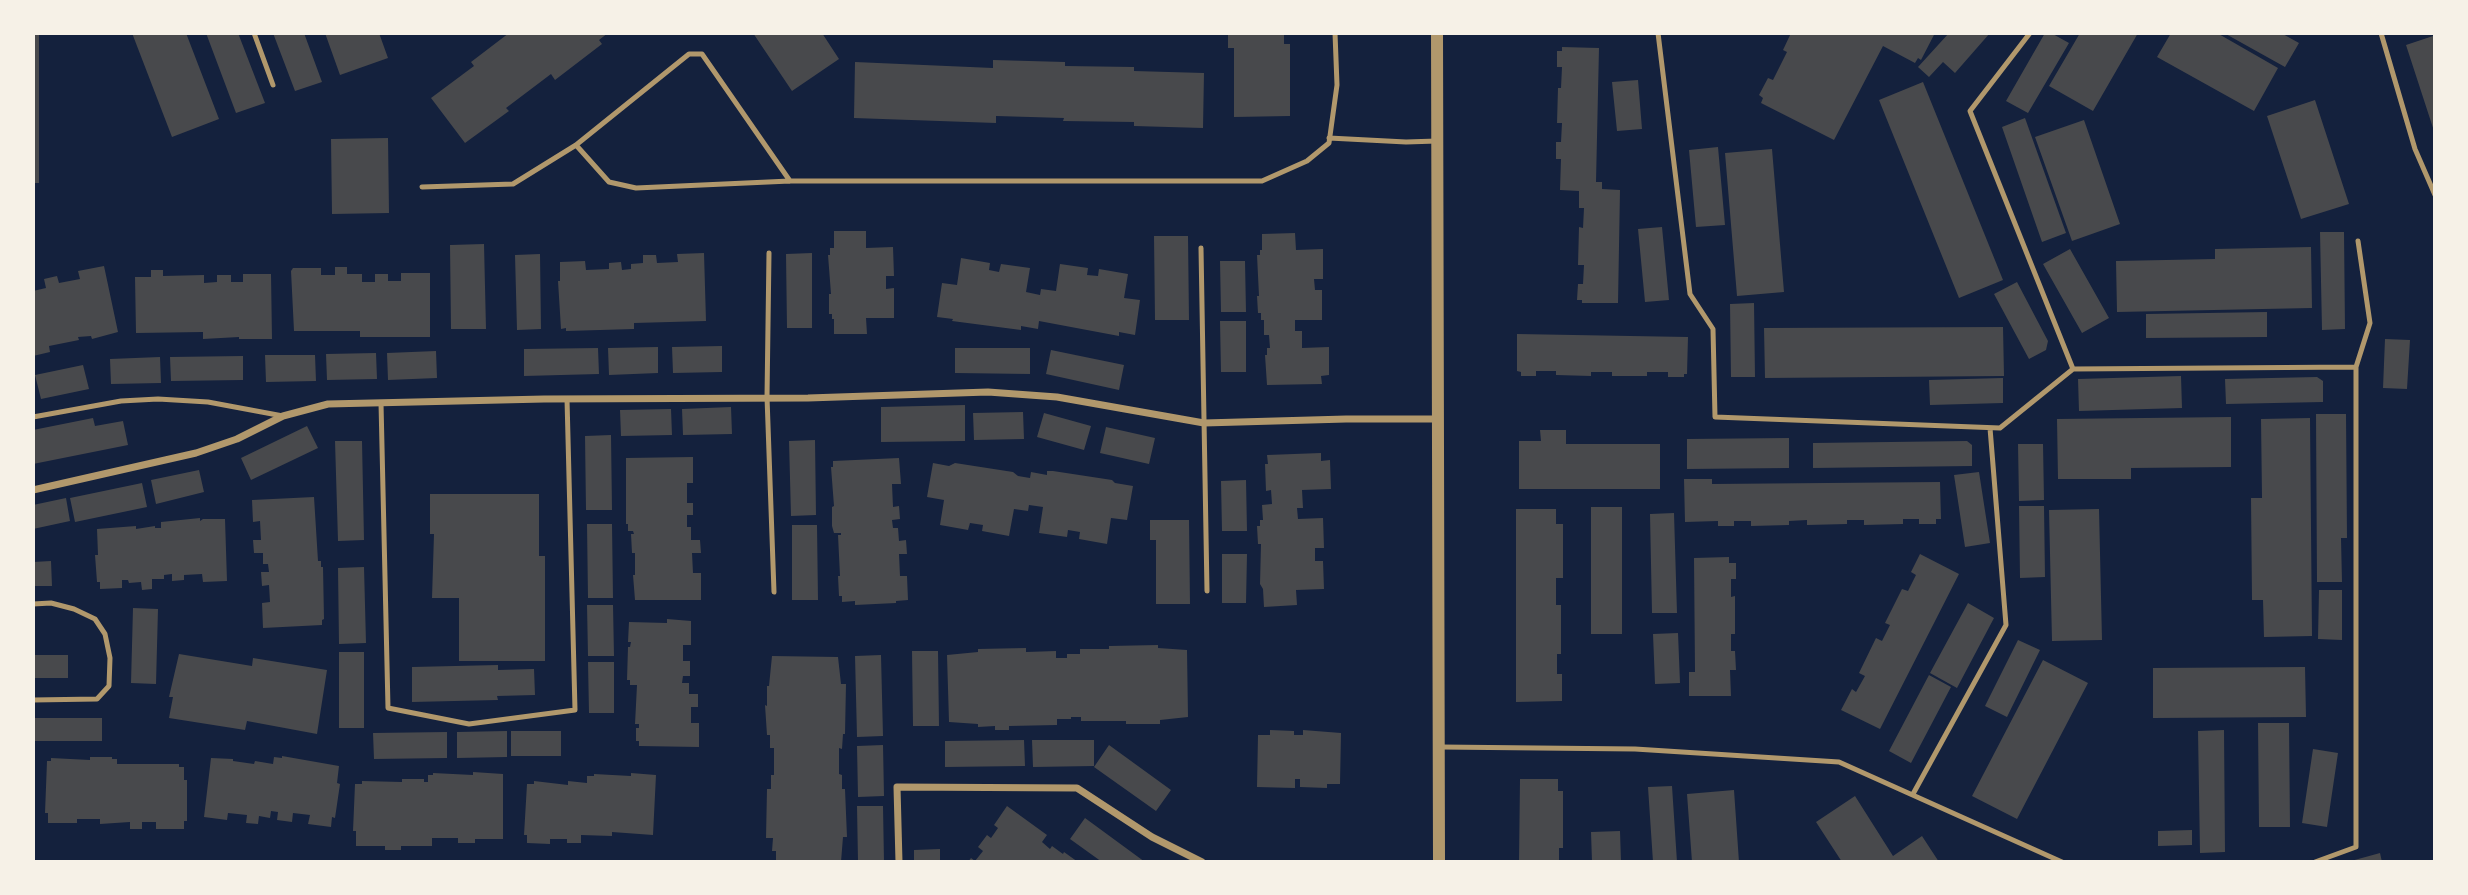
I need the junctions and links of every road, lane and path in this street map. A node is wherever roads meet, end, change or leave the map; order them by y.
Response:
1 (254, 33) edge
2 (1335, 33) edge
3 (1437, 33) edge
4 (1658, 33) edge
5 (2030, 33) edge
6 (2381, 33) edge
7 (273, 85) dead end
8 (1329, 138) junction
9 (1437, 141) junction
10 (576, 145) junction
11 (790, 181) junction
12 (422, 187) dead end
13 (2435, 195) edge
14 (2358, 241) dead end
15 (1202, 248) dead end
16 (769, 253) dead end
17 (2356, 368) junction
18 (2073, 369) junction
19 (767, 397) junction
20 (567, 399) junction
21 (380, 403) junction
22 (283, 416) junction
23 (33, 417) edge
24 (1437, 419) junction
25 (1204, 423) junction
26 (1990, 428) junction
27 (33, 490) edge
28 (1207, 591) dead end
29 (774, 592) dead end
30 (33, 604) edge
31 (33, 700) edge
32 (1438, 747) junction
33 (1913, 794) junction
34 (899, 862) edge
35 (1202, 862) edge
36 (1439, 862) edge
37 (2063, 862) edge
38 (2315, 862) edge

1 - 7 lane
2 - 8 lane
3 - 9 street
4 - 26 lane
5 - 18 lane
6 - 13 lane
8 - 9 lane
8 - 11 lane
9 - 24 street
10 - 11 lane
10 - 11 lane
10 - 12 lane
14 - 17 lane
15 - 25 lane
16 - 19 lane
17 - 18 lane
17 - 38 lane
18 - 26 lane
19 - 20 street
19 - 25 street
19 - 29 lane
20 - 21 street
20 - 21 lane
21 - 22 street
22 - 23 lane
22 - 27 street
24 - 25 street
24 - 32 street
25 - 28 lane
26 - 33 lane
30 - 31 lane
32 - 33 lane
32 - 36 street
33 - 37 lane
34 - 35 street

